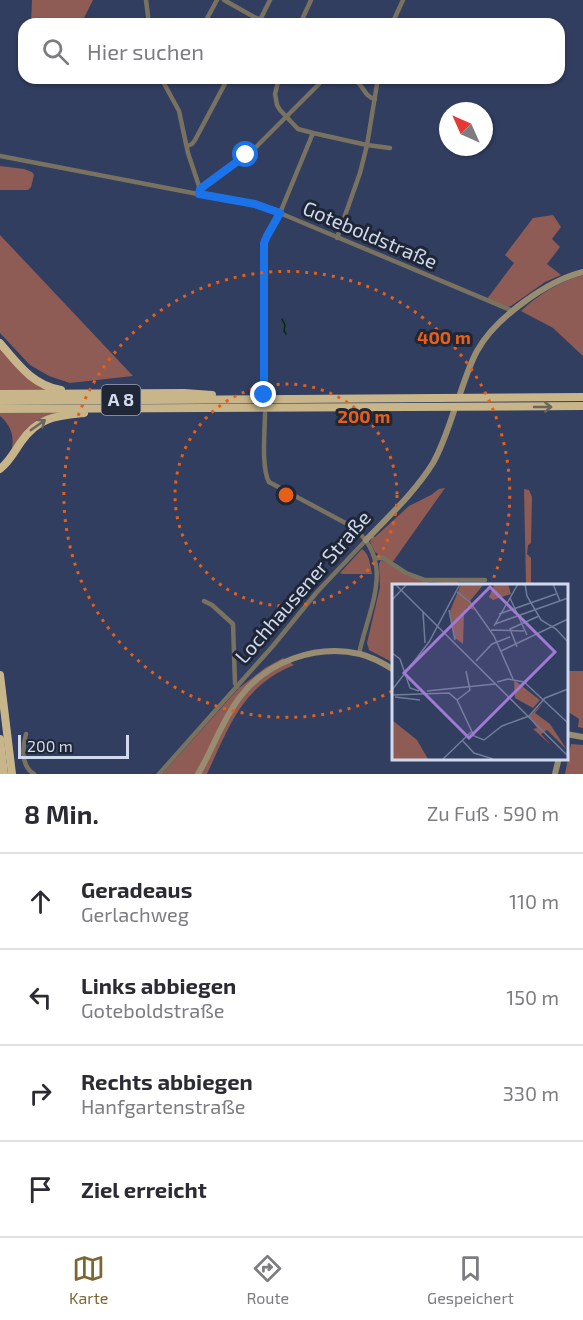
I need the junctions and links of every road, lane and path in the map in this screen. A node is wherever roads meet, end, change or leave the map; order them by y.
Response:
1 (146, 0) edge
2 (216, 0) edge
3 (224, 0) edge
4 (270, 0) edge
5 (311, 0) edge
6 (403, 0) edge
7 (148, 18) edge
8 (207, 18) edge
9 (253, 18) edge
10 (261, 18) edge
11 (303, 18) edge
12 (395, 18) edge
13 (164, 84) edge
14 (225, 84) edge
15 (278, 84) edge
16 (319, 84) edge
17 (360, 84) edge
18 (377, 84) edge
19 (375, 99) junction
20 (286, 117) junction
21 (313, 133) junction
22 (367, 145) junction
23 (187, 146) junction
24 (390, 148) dead end
25 (0, 156) edge
26 (199, 192) junction
27 (280, 213) junction
28 (337, 237) junction
29 (583, 272) edge
30 (513, 311) junction
31 (0, 343) edge
32 (0, 394) edge
33 (79, 394) junction
34 (460, 394) dead end
35 (264, 395) dead end
36 (583, 397) edge
37 (242, 400) junction
38 (0, 401) edge
39 (583, 406) edge
40 (108, 408) junction
41 (0, 409) edge
42 (454, 411) dead end
43 (265, 413) dead end
44 (0, 469) edge
45 (366, 540) junction
46 (375, 558) junction
47 (485, 580) dead end
48 (204, 601) dead end
49 (359, 654) junction
50 (392, 669) edge
51 (0, 675) edge
52 (237, 687) junction
53 (26, 734) dead end
54 (568, 734) edge
55 (583, 737) edge
56 (0, 739) edge
57 (559, 759) edge
58 (0, 768) edge
59 (12, 772) edge
60 (4, 774) edge
61 (34, 774) edge
62 (159, 774) edge
63 (198, 774) edge
64 (555, 774) edge

1 - 7 street
2 - 8 street
3 - 9 street
4 - 10 street
5 - 11 street
6 - 12 street
13 - 23 street
14 - 23 street
15 - 20 street
16 - 20 street
17 - 19 street
18 - 19 street
19 - 22 street
20 - 21 street
20 - 26 street
21 - 22 street
21 - 27 street
22 - 24 street
22 - 28 street
23 - 26 street
25 - 26 street, Goteboldstraße
26 - 27 street, Goteboldstraße
27 - 28 street, Goteboldstraße
27 - 35 street
28 - 30 street, Goteboldstraße
29 - 30 street
30 - 34 street
31 - 33 highway
32 - 33 highway
33 - 37 highway
36 - 37 highway, A 8
37 - 38 highway, A 8
40 -> 39 highway, A 8
40 - 41 highway, A 8
44 -> 40 highway
42 - 45 street, Lochhausener Straße
43 - 45 street
45 - 46 street
45 - 52 street, Lochhausener Straße
46 - 47 street
46 - 49 street
48 - 52 street
49 - 50 street
49 - 63 street
51 - 59 highway
52 - 62 street, Lochhausener Straße
53 - 61 street
54 - 55 street
56 - 60 highway
57 - 64 street
58 - 59 street

